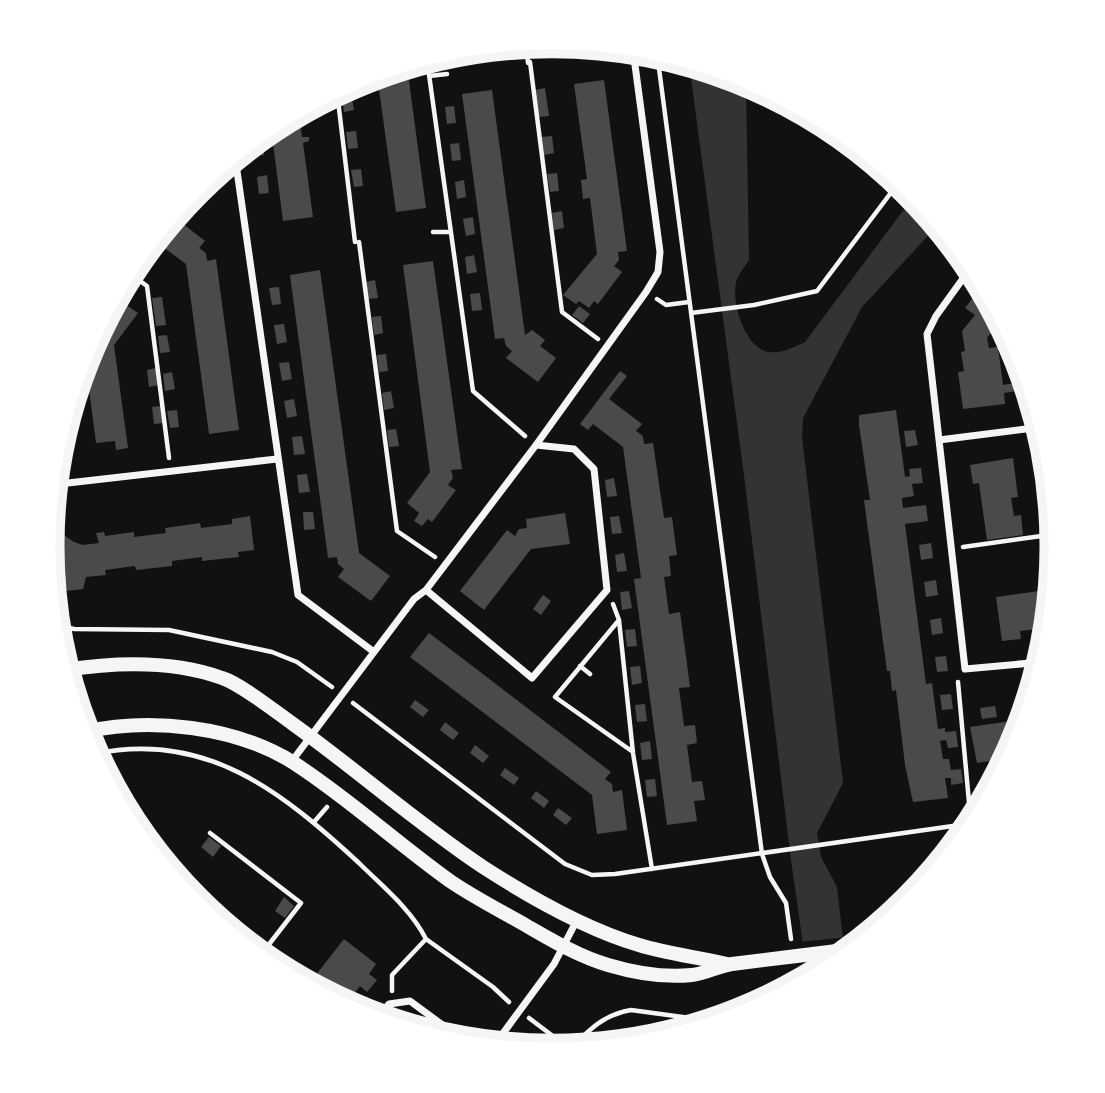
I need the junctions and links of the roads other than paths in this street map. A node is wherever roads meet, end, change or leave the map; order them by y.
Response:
1 (635, 61) edge
2 (237, 169) edge
3 (964, 277) edge
4 (1030, 428) edge
5 (939, 440) junction
6 (536, 445) junction
7 (277, 459) junction
8 (64, 480) edge
9 (426, 590) junction
10 (374, 652) junction
11 (1030, 663) edge
12 (76, 668) edge
13 (96, 730) edge
14 (310, 736) junction
15 (292, 762) junction
16 (577, 920) junction
17 (564, 946) junction
18 (832, 952) edge
19 (728, 965) junction
20 (385, 1009) edge
21 (446, 1027) edge
22 (498, 1036) edge

1 - 6 street
2 - 7 street
3 - 5 street
4 - 5 street
5 - 11 street
6 - 9 street
6 - 9 street
7 - 8 street
7 - 10 street
9 - 10 street
10 - 14 street
12 - 14 main road
13 - 15 main road
14 - 15 street
14 - 16 main road
15 - 17 main road
16 - 17 street
16 - 19 main road
17 - 19 main road
17 - 22 street
18 - 19 main road
20 - 21 street

